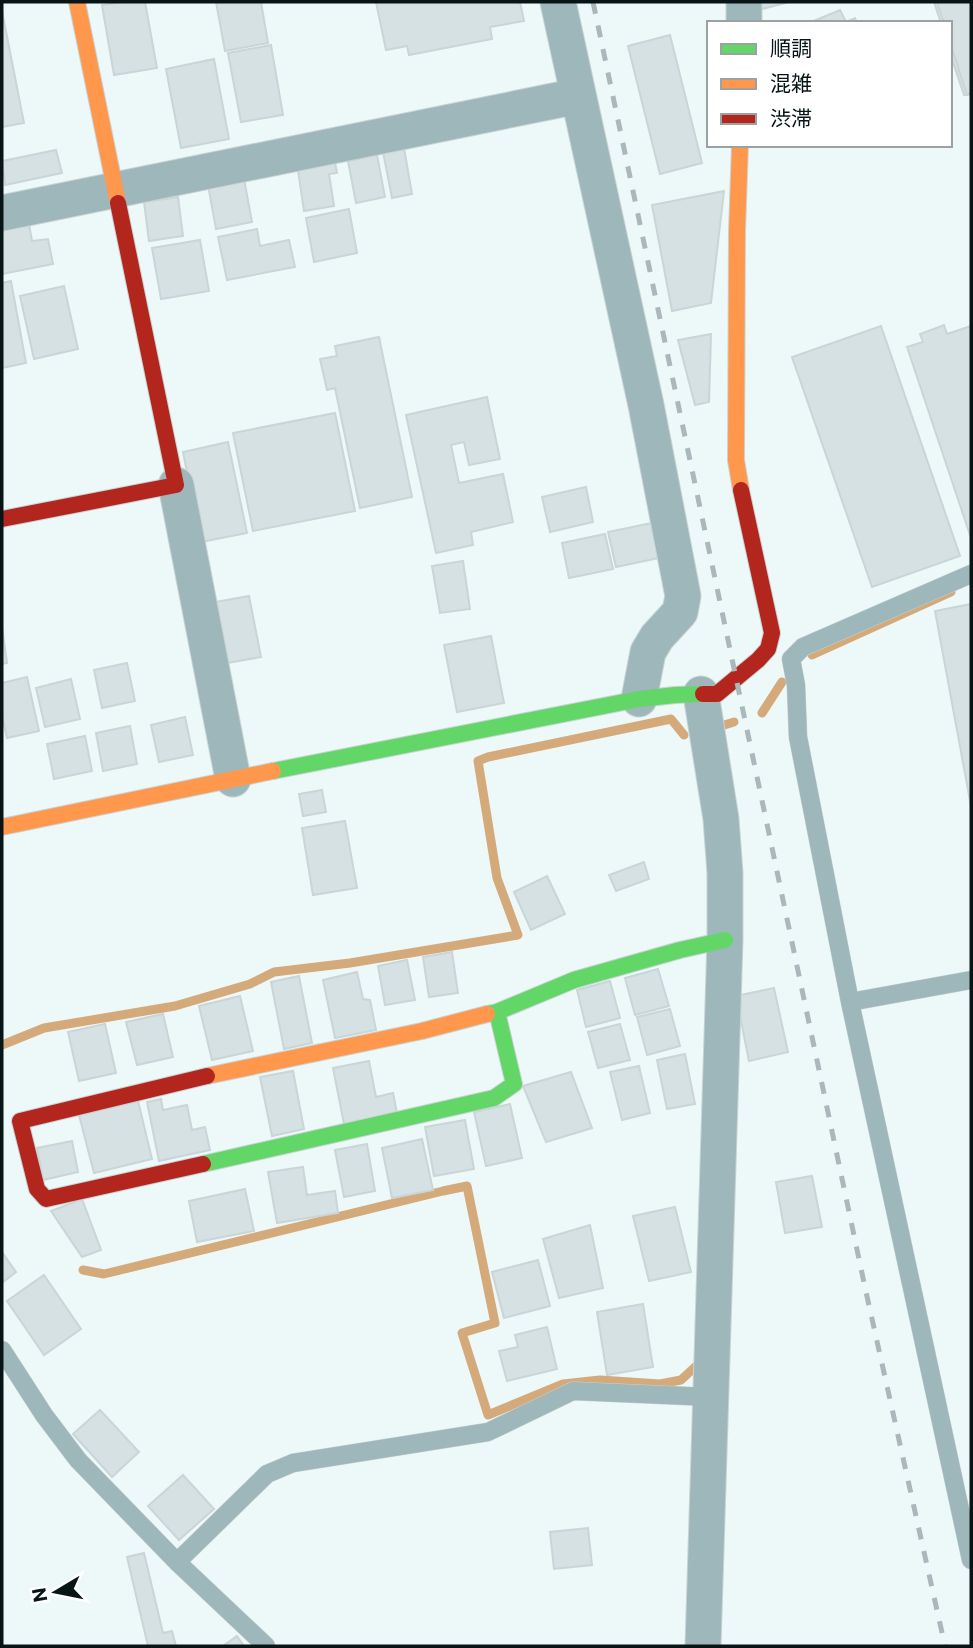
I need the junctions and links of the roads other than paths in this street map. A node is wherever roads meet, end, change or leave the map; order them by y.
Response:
1 (77, 2) edge
2 (558, 2) edge
3 (744, 2) edge
4 (744, 21) edge
5 (578, 96) junction
6 (740, 147) edge
7 (115, 190) junction
8 (2, 212) edge
9 (176, 485) junction
10 (2, 519) edge
11 (971, 574) edge
12 (768, 649) junction
13 (791, 659) junction
14 (701, 694) junction
15 (639, 699) junction
16 (233, 779) junction
17 (2, 827) edge
18 (725, 940) junction
19 (971, 979) edge
20 (850, 1002) junction
21 (497, 1012) junction
22 (20, 1122) junction
23 (2, 1125) edge
24 (2, 1350) edge
25 (7, 1370) edge
26 (710, 1397) junction
27 (971, 1560) edge
28 (177, 1562) junction
29 (266, 1646) edge
30 (703, 1646) edge

1 - 7 street
2 - 5 street
3 - 4 street
5 - 7 street
5 - 15 street
6 - 12 street
7 - 8 street
7 - 9 street
9 - 10 street
9 - 16 street
11 - 13 lane
12 - 13 lane
12 - 14 street
13 - 20 lane
14 - 15 street
14 - 18 street
15 - 16 street
16 - 17 street
18 - 21 street
18 - 26 street
19 - 20 lane
20 - 27 lane
21 - 22 street
21 - 22 street
22 - 23 lane
24 - 25 lane
25 - 28 lane
26 - 28 lane
26 - 30 street
28 - 29 lane

